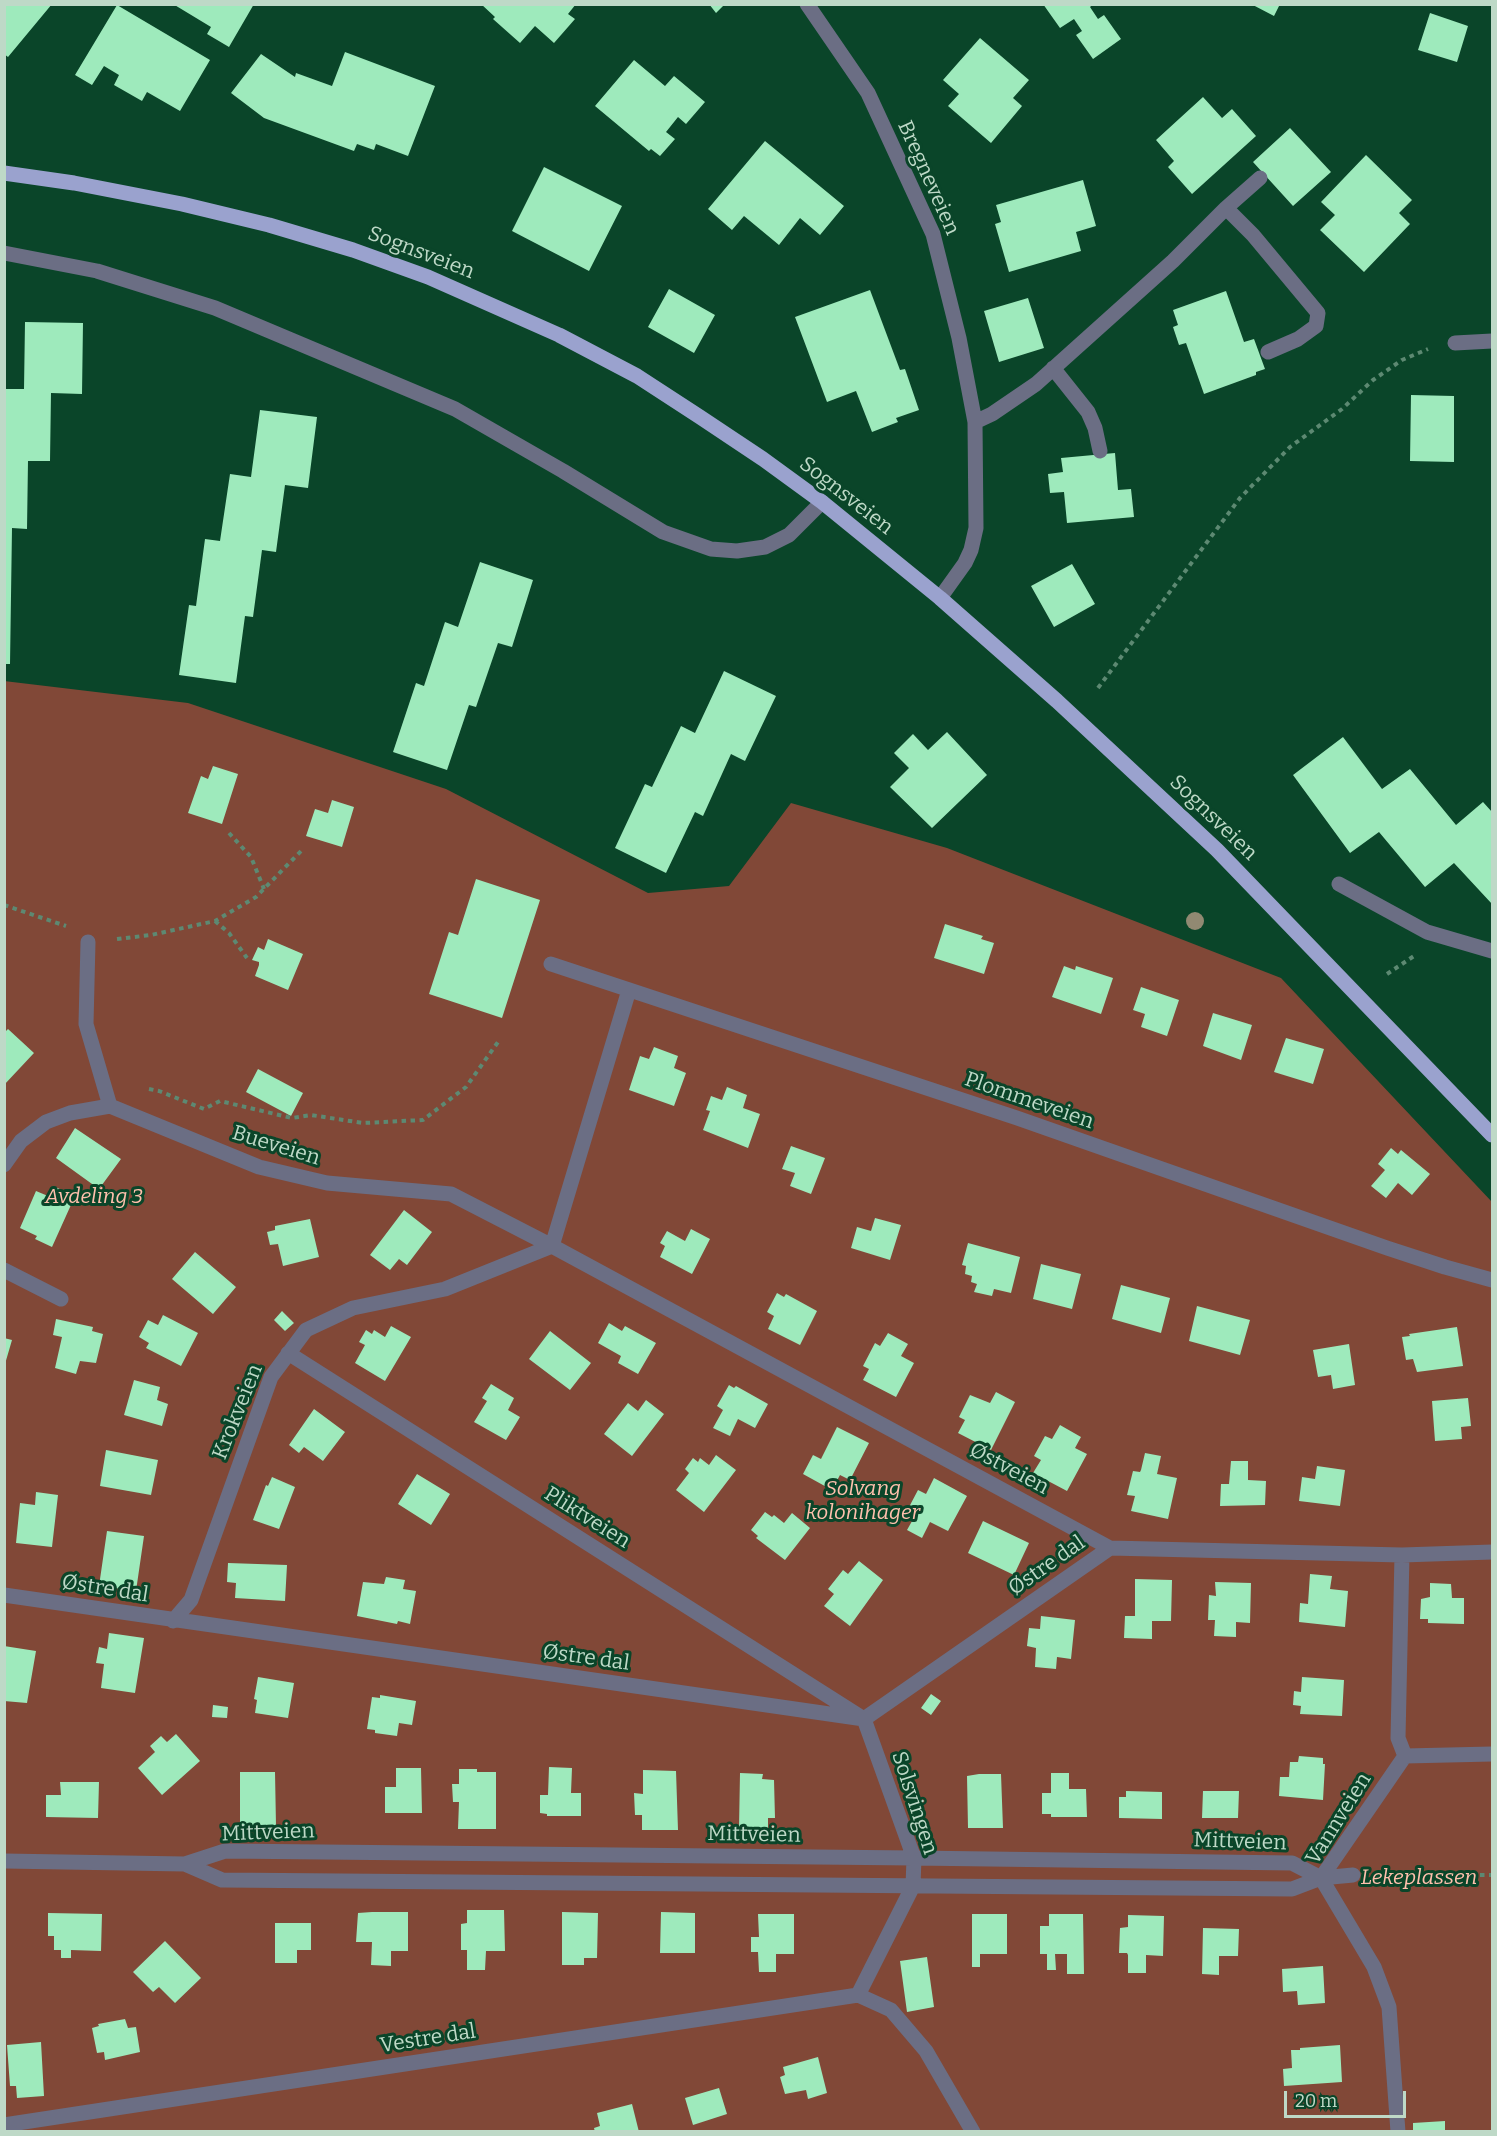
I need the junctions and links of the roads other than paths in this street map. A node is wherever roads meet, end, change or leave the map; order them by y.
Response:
1 (807, 4) edge
2 (4, 173) edge
3 (1260, 178) dead end
4 (1226, 208) junction
5 (4, 253) edge
6 (1492, 341) edge
7 (1455, 343) road end
8 (1268, 352) dead end
9 (1053, 368) junction
10 (975, 422) junction
11 (1100, 451) dead end
12 (822, 502) junction
13 (940, 598) junction
14 (1339, 884) dead end
15 (88, 942) road end
16 (1492, 951) edge
17 (551, 964) dead end
18 (629, 990) junction
19 (110, 1106) junction
20 (1492, 1135) edge
21 (4, 1165) edge
22 (552, 1246) junction
23 (4, 1270) edge
24 (1492, 1280) edge
25 (62, 1299) dead end
26 (288, 1353) junction
27 (1110, 1548) junction
28 (1492, 1552) edge
29 (1402, 1555) junction
30 (4, 1595) edge
31 (173, 1621) junction
32 (864, 1719) junction
33 (1492, 1754) edge
34 (1405, 1756) junction
35 (914, 1858) junction
36 (4, 1861) edge
37 (185, 1864) junction
38 (1353, 1875) dead end
39 (1321, 1878) junction
40 (913, 1886) junction
41 (858, 1995) junction
42 (4, 2125) edge
43 (973, 2132) edge
44 (1398, 2132) edge

1 - 10 street, Bregneveien
2 - 12 main road, Sognsveien
3 - 4 street
4 - 8 street
4 - 9 street
5 - 12 street
6 - 7 street
9 - 10 street
9 - 11 street
10 - 13 street, Bregneveien
12 - 13 main road, Sognsveien
13 - 20 main road, Sognsveien
14 - 16 street
15 - 19 street
17 - 18 street, Plommeveien
18 - 22 street
18 - 24 street, Plommeveien
19 - 21 street
19 - 22 street, Bueveien
22 - 26 street, Krokveien
22 - 27 street, Østveien
23 - 25 street
26 - 31 street, Krokveien
26 - 32 street, Pliktveien
27 - 29 street, Østveien
27 - 32 street, Østre dal
28 - 29 street, Østveien
29 - 34 street
30 - 31 street, Østre dal
31 - 32 street, Østre dal
32 - 35 street, Solsvingen
33 - 34 street
34 - 39 street, Vannveien
35 - 37 street, Mittveien
35 - 39 street, Mittveien
35 - 40 street, Solsvingen
36 - 37 street, Mittveien
37 - 40 street, Mittveien
38 - 39 street, Mittveien
39 - 40 street, Mittveien
39 - 44 street, Vannveien
40 - 41 street, Solsvingen
41 - 42 street, Vestre dal
41 - 43 street

